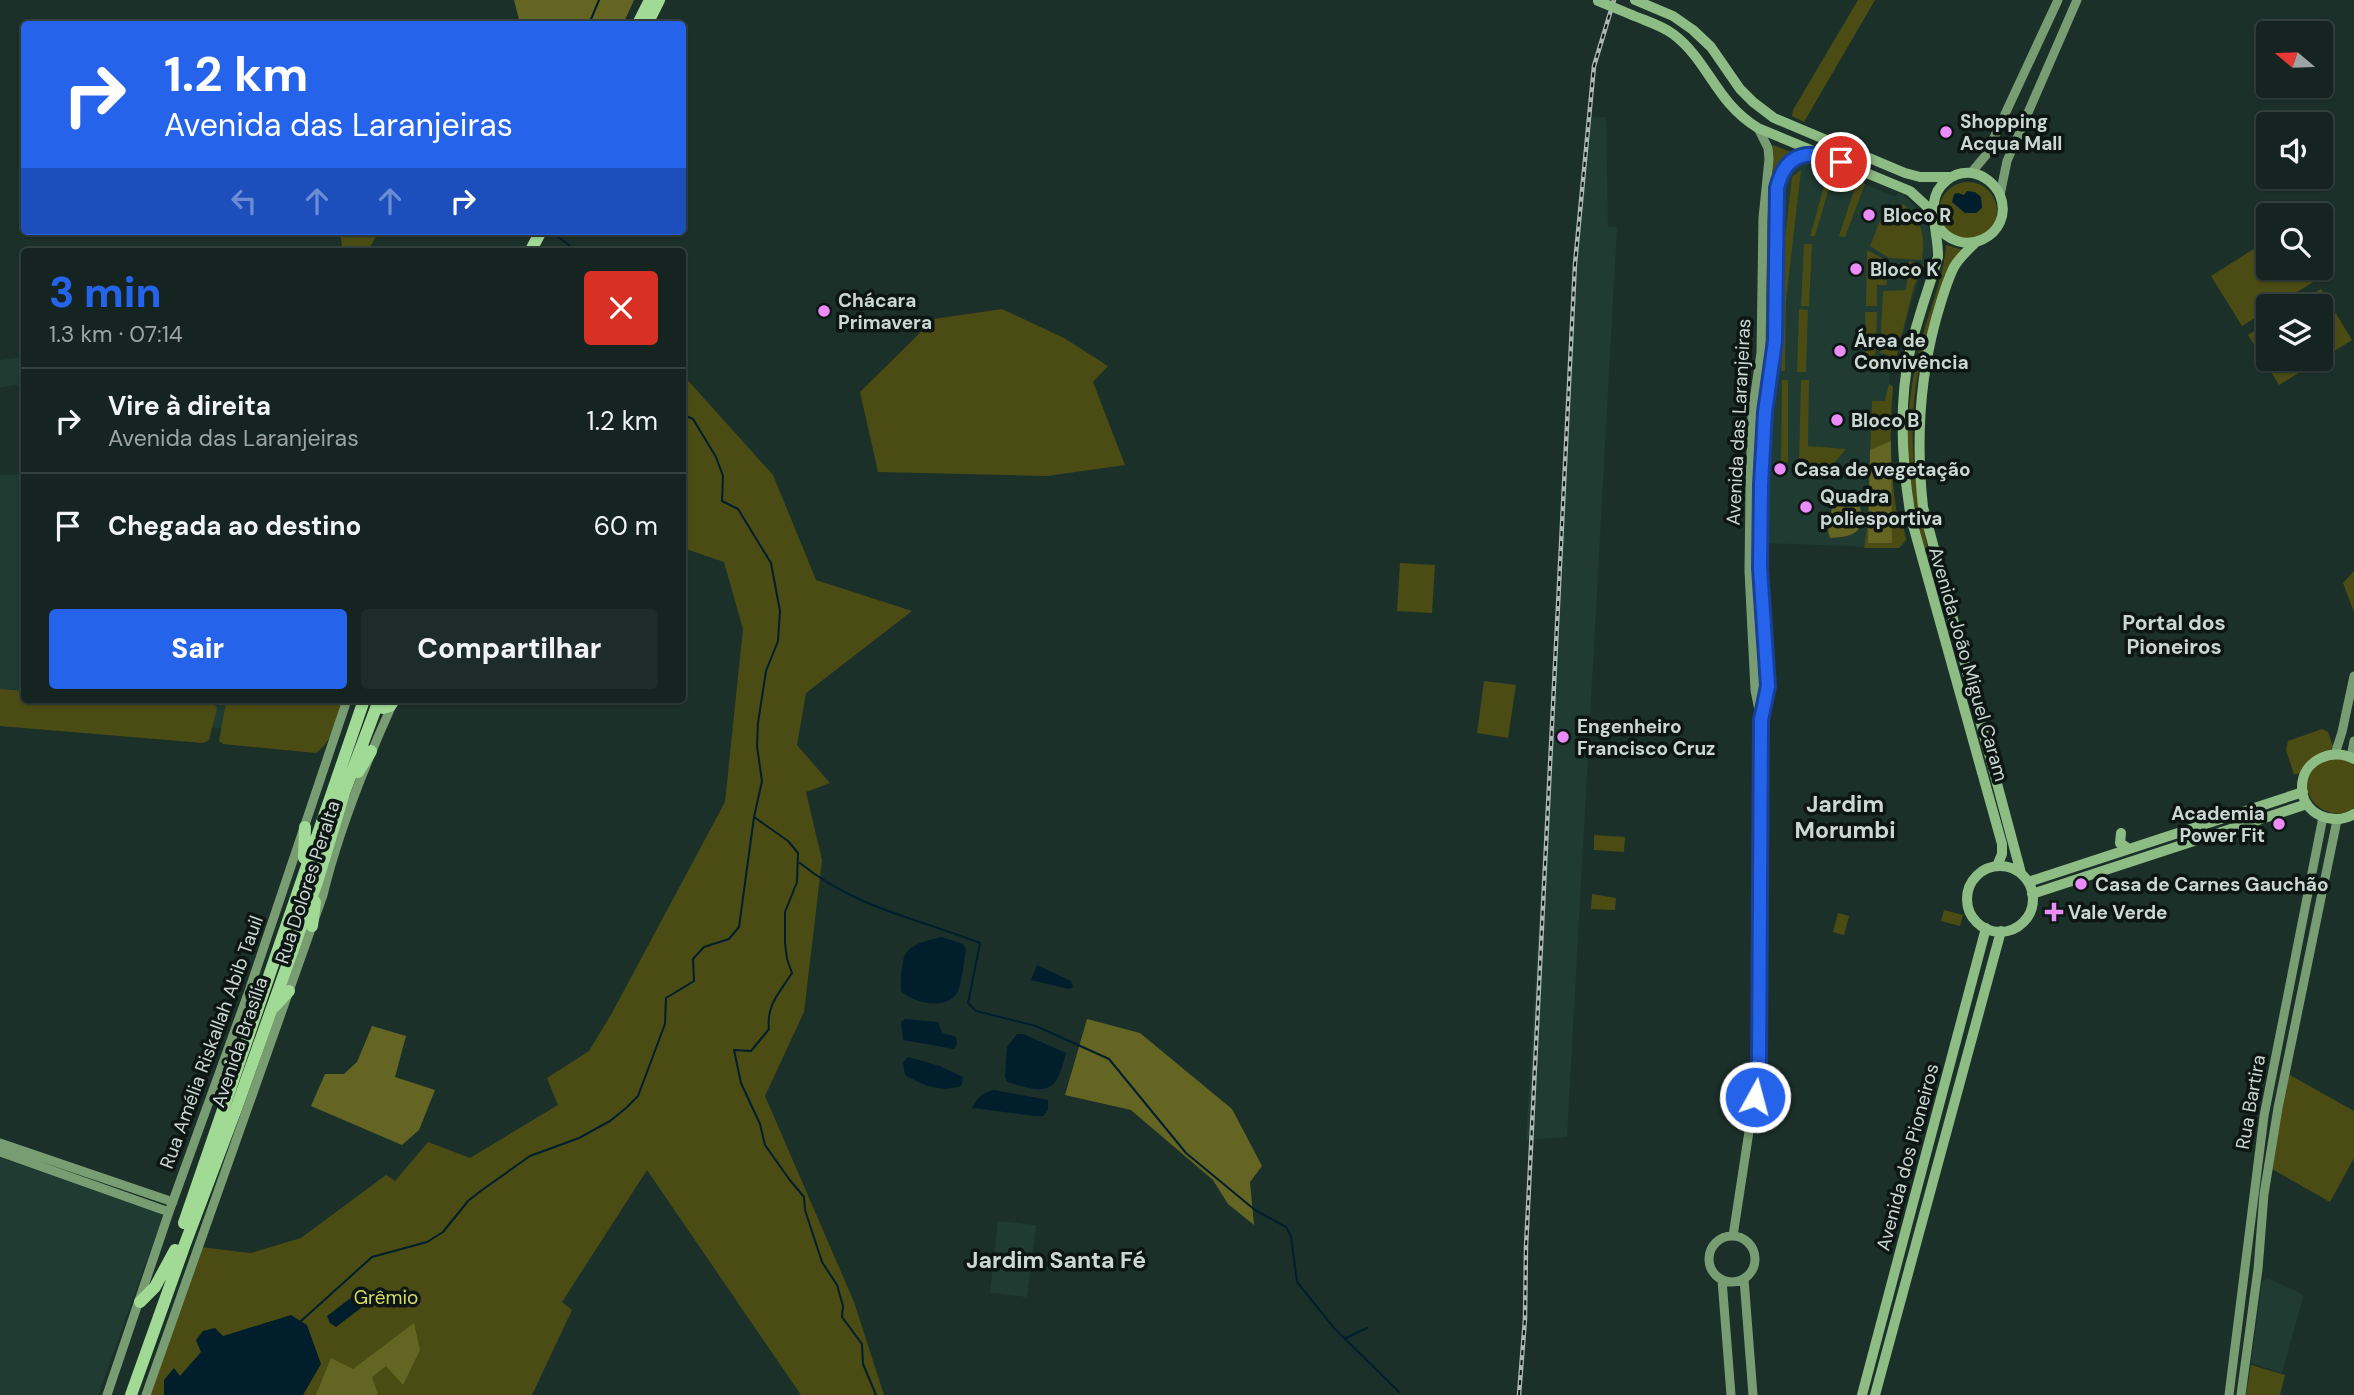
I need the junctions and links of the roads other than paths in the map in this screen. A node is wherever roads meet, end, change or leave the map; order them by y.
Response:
1 (2058, 0) edge
2 (2077, 0) edge
3 (656, 1) edge
4 (1597, 1) edge
5 (1637, 1) edge
6 (640, 21) edge
7 (651, 21) edge
8 (1758, 128) junction
9 (1820, 153) junction
10 (1971, 173) junction
11 (1951, 177) junction
12 (2000, 194) junction
13 (1934, 217) junction
14 (1975, 243) junction
15 (2354, 676) edge
16 (346, 703) edge
17 (362, 703) edge
18 (377, 703) edge
19 (393, 703) edge
20 (1761, 720) junction
21 (2354, 741) edge
22 (371, 751) junction
23 (2335, 754) junction
24 (2352, 758) edge
25 (2303, 792) junction
26 (344, 793) junction
27 (2307, 804) junction
28 (2354, 814) edge
29 (2323, 817) junction
30 (2337, 820) junction
31 (312, 821) junction
32 (2121, 832) dead end
33 (2129, 849) junction
34 (321, 865) junction
35 (1997, 866) junction
36 (2021, 873) junction
37 (317, 882) junction
38 (2028, 882) junction
39 (2032, 894) junction
40 (312, 926) junction
41 (1986, 928) junction
42 (2001, 931) junction
43 (289, 991) junction
44 (264, 1026) junction
45 (0, 1143) edge
46 (7, 1151) edge
47 (171, 1207) junction
48 (1733, 1236) junction
49 (175, 1250) junction
50 (1744, 1279) junction
51 (1722, 1280) junction
52 (139, 1302) junction
53 (107, 1395) edge
54 (123, 1395) edge
55 (131, 1395) edge
56 (146, 1395) edge
57 (1731, 1395) edge
58 (1753, 1395) edge
59 (1863, 1395) edge
60 (1875, 1395) edge
61 (2229, 1395) edge
62 (2241, 1395) edge

1 - 10 street
2 - 12 street
3 - 6 highway
3 - 7 highway
4 - 8 main road, bridge
5 - 11 main road
8 - 9 main road
8 - 20 street, Avenida das Laranjeiras
9 - 13 main road
9 - 20 street, Avenida das Laranjeiras
10 - 11 main road
10 - 12 main road
11 - 13 main road
12 - 14 main road
13 - 14 main road
13 - 35 main road, Avenida João Miguel Caram
14 - 36 main road, Avenida João Miguel Caram
15 - 23 street
16 - 31 street, Rua Amélia Riskallah Abib Tauil
17 - 31 highway, Avenida Brasília
18 - 26 highway, Avenida Brasília
19 - 22 street, Rua Dolores Peralta
20 - 48 street, Avenida das Laranjeiras
21 - 24 street
22 - 26 highway
22 - 40 street, Rua Dolores Peralta
23 - 24 main road
23 - 25 main road
25 - 27 main road
25 - 33 main road
26 - 34 highway, Avenida Brasília
27 - 29 main road
27 - 39 main road
28 - 30 main road
29 - 30 main road
29 - 61 street, Rua Bartira
30 - 62 street, Rua Bartira
31 - 34 highway
31 - 47 street, Rua Amélia Riskallah Abib Tauil
31 - 49 highway, Avenida Brasília
32 - 33 main road
33 - 38 main road
34 - 37 highway, Avenida Brasília
35 - 36 main road
35 - 41 main road
36 - 38 main road
37 - 40 highway
37 - 44 highway, Avenida Brasília
38 - 39 main road
39 - 42 main road
40 - 43 street, Rua Dolores Peralta
41 - 42 main road
41 - 59 main road, Avenida dos Pioneiros
42 - 60 main road, Avenida dos Pioneiros
43 - 44 highway
43 - 56 street, Rua Dolores Peralta
44 - 55 highway, Avenida Brasília
45 - 46 street
46 - 47 street
47 - 52 street, Rua Amélia Riskallah Abib Tauil
48 - 50 street
48 - 51 street
49 - 52 highway
49 - 54 highway, Avenida Brasília
50 - 51 street
50 - 58 street
51 - 57 street
52 - 53 street, Rua Amélia Riskallah Abib Tauil

